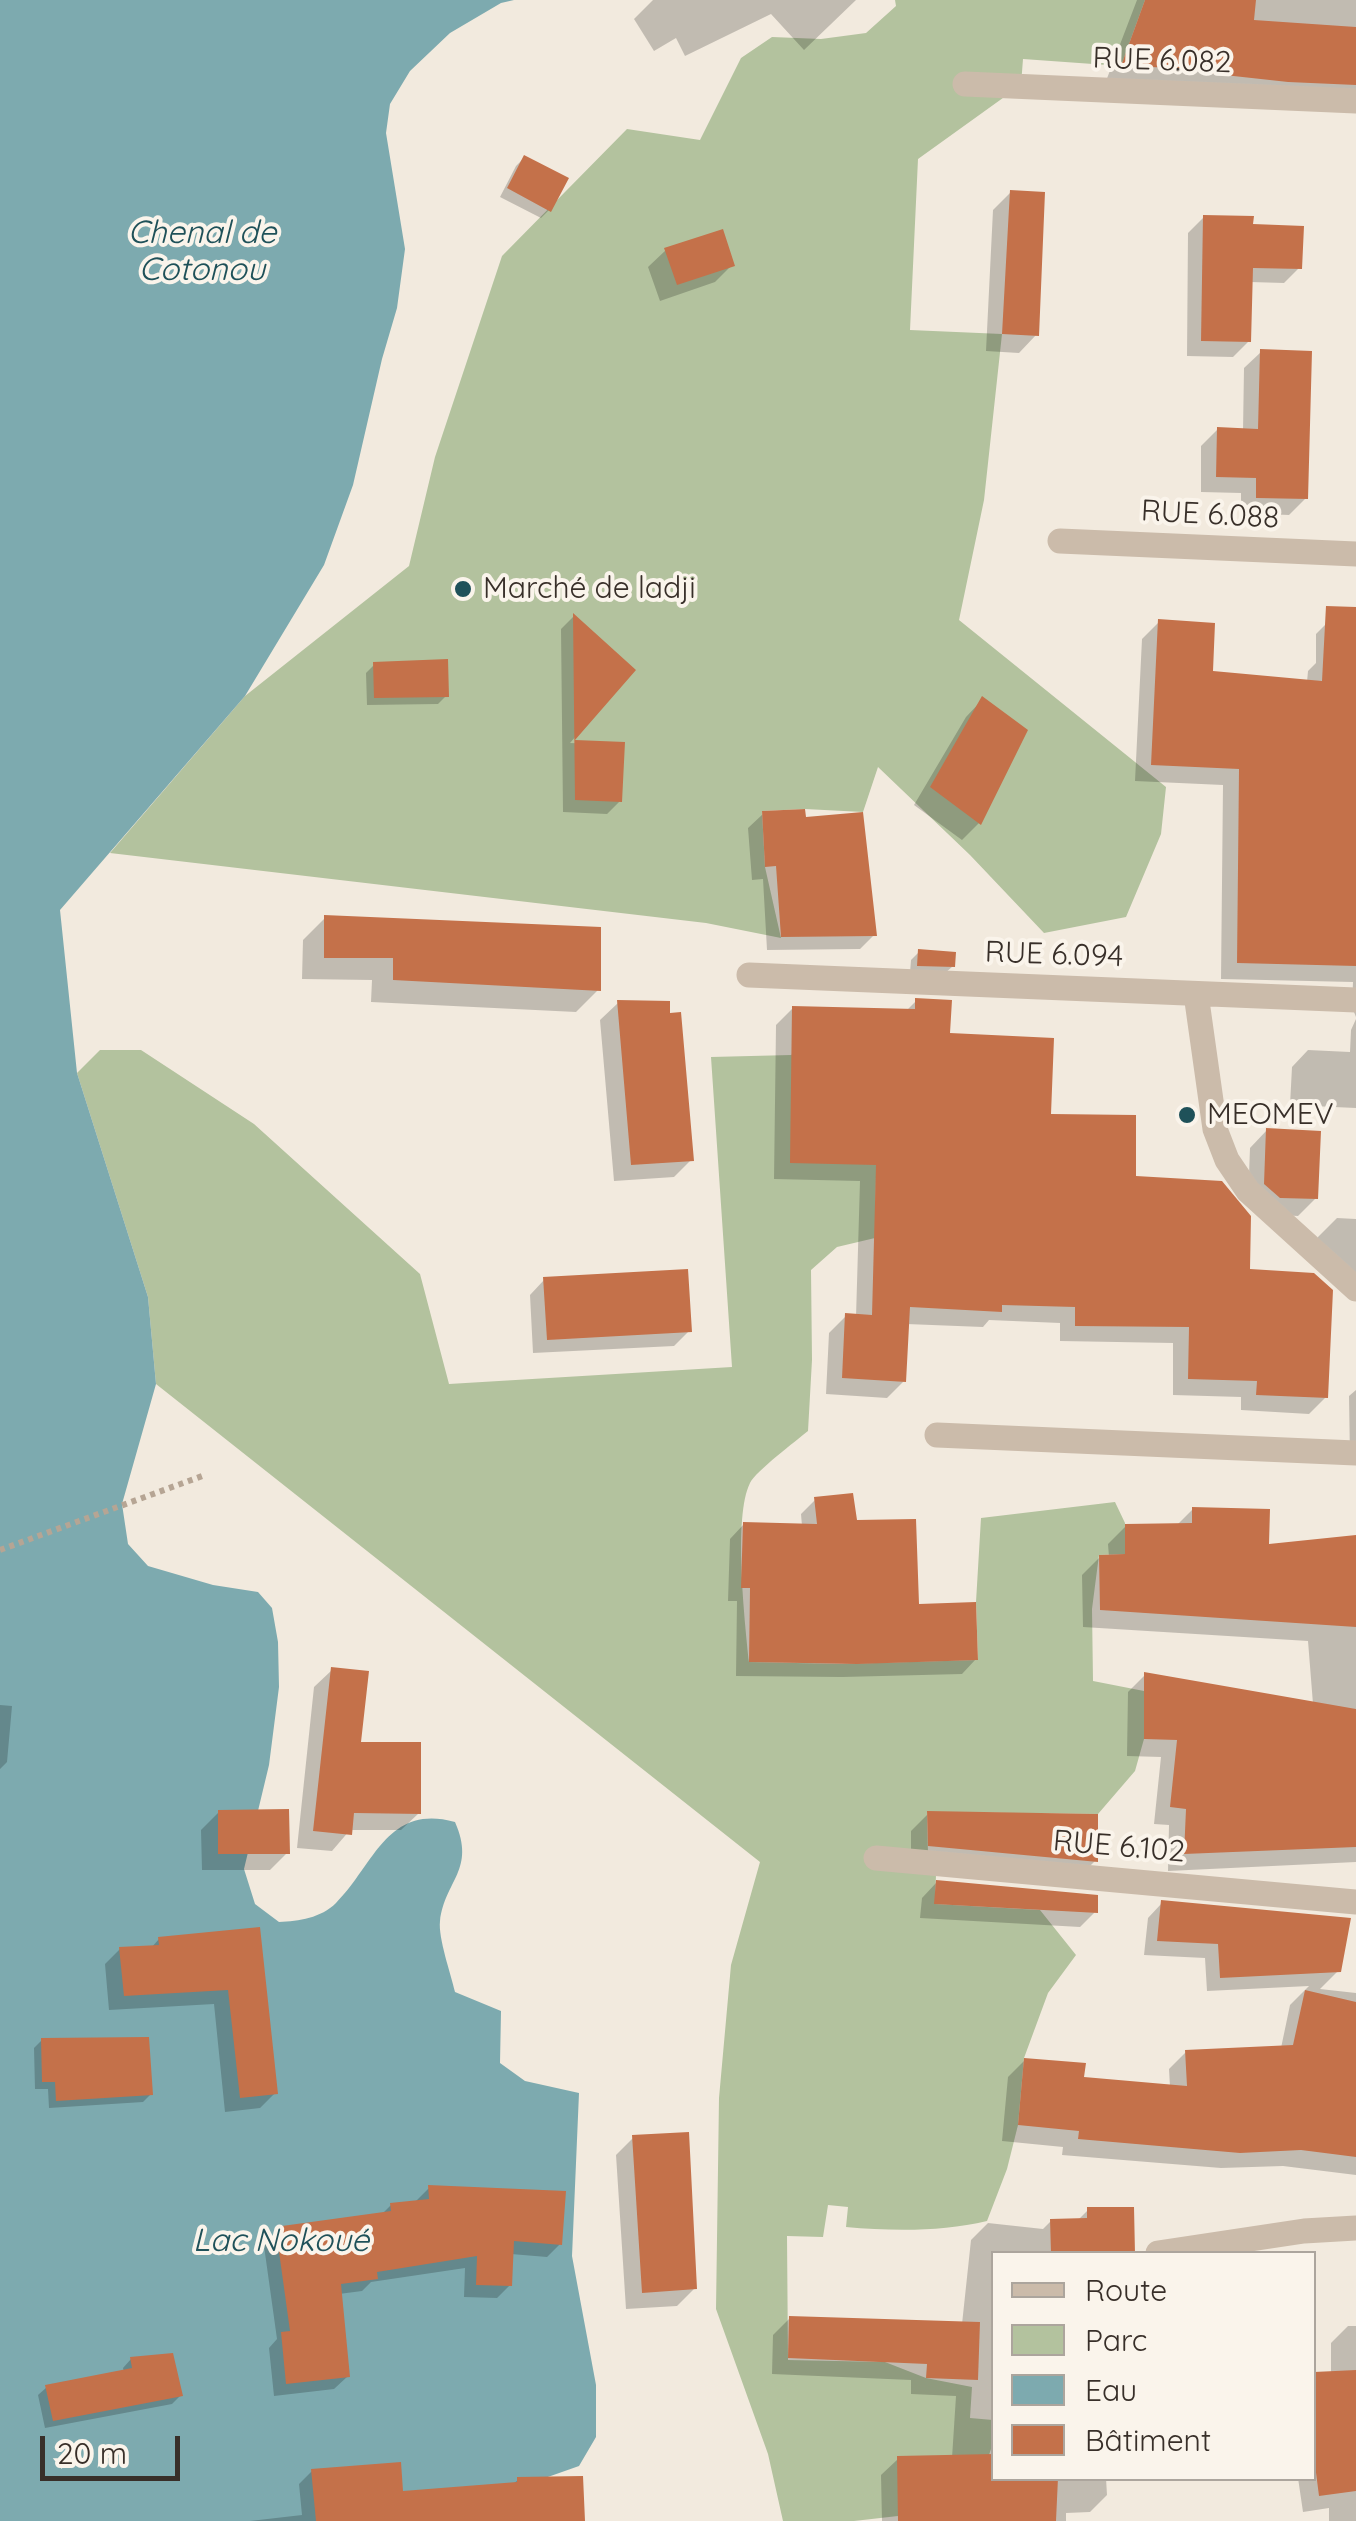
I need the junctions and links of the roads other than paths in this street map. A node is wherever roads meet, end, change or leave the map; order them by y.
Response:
1 (964, 84) dead end
2 (1356, 101) edge
3 (1060, 541) dead end
4 (1356, 554) edge
5 (749, 975) dead end
6 (1196, 994) junction
7 (1356, 1000) edge
8 (1356, 1289) edge
9 (938, 1435) dead end
10 (1356, 1453) edge
11 (876, 1858) dead end
12 (1356, 1902) edge
13 (1356, 2228) edge
14 (1171, 2251) edge

1 - 2 street, RUE 6.082
3 - 4 street, RUE 6.088
5 - 6 street, RUE 6.094
6 - 7 street, RUE 6.094
6 - 8 street
9 - 10 street
11 - 12 street, RUE 6.102
13 - 14 street

